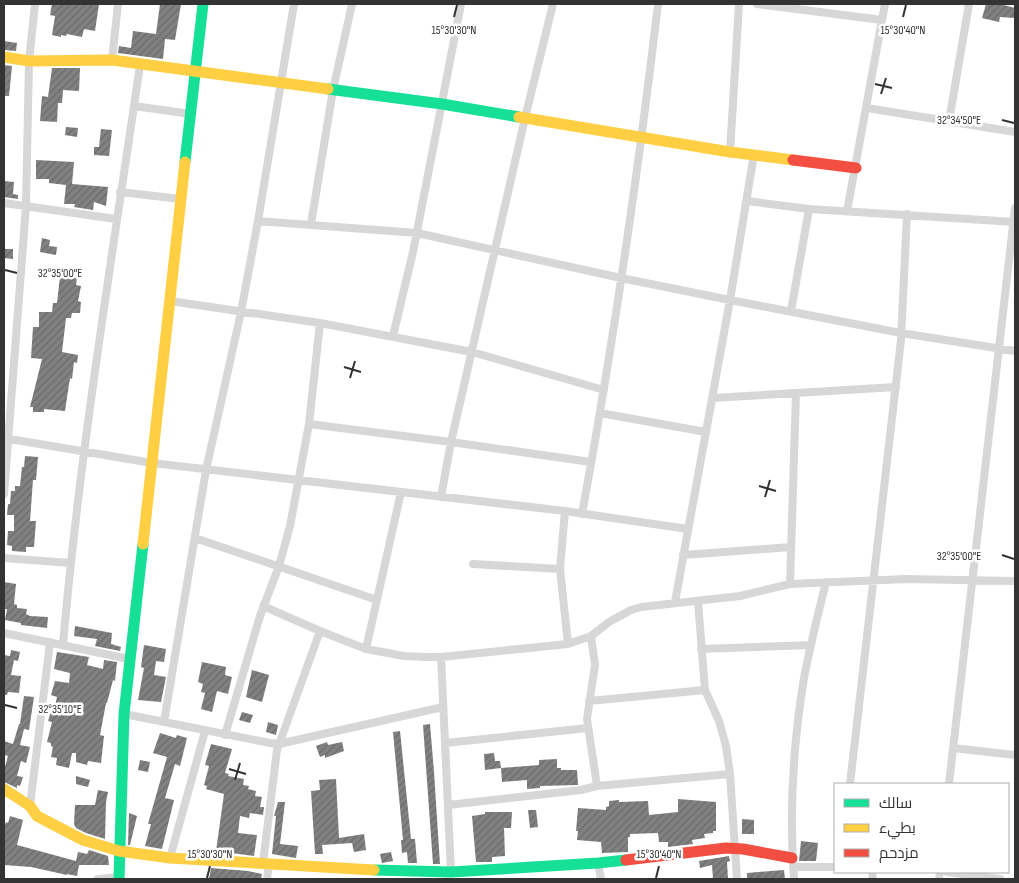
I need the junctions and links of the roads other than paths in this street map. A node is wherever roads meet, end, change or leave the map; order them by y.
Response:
1 (35, 4) edge
2 (118, 4) edge
3 (203, 4) edge
4 (294, 4) edge
5 (352, 4) edge
6 (461, 4) edge
7 (553, 4) edge
8 (658, 4) edge
9 (739, 4) edge
10 (757, 4) edge
11 (885, 4) edge
12 (968, 4) edge
13 (882, 20) junction
14 (4, 57) edge
15 (112, 60) junction
16 (29, 61) junction
17 (140, 65) junction
18 (196, 72) junction
19 (280, 82) junction
20 (334, 90) junction
21 (442, 104) junction
22 (134, 106) junction
23 (867, 108) junction
24 (191, 114) junction
25 (525, 118) junction
26 (949, 121) junction
27 (1015, 132) edge
28 (642, 138) junction
29 (730, 152) junction
30 (754, 154) junction
31 (856, 168) junction
32 (120, 192) junction
33 (181, 199) junction
34 (747, 201) junction
35 (4, 204) edge
36 (26, 206) junction
37 (1015, 208) edge
38 (809, 209) junction
39 (847, 211) junction
40 (907, 214) junction
41 (116, 219) junction
42 (258, 221) junction
43 (1014, 222) edge
44 (311, 224) junction
45 (417, 233) junction
46 (496, 251) junction
47 (621, 278) junction
48 (730, 300) junction
49 (170, 301) junction
50 (792, 311) junction
51 (241, 312) junction
52 (320, 323) junction
53 (901, 333) junction
54 (393, 336) junction
55 (998, 349) junction
56 (1015, 351) edge
57 (472, 352) junction
58 (896, 387) junction
59 (604, 390) junction
60 (796, 393) junction
61 (712, 398) junction
62 (600, 414) junction
63 (309, 424) junction
64 (706, 432) junction
65 (6, 438) edge
66 (451, 442) junction
67 (84, 451) junction
68 (591, 462) junction
69 (152, 463) junction
70 (206, 470) junction
71 (300, 482) junction
72 (401, 492) junction
73 (4, 494) edge
74 (440, 497) junction
75 (565, 512) junction
76 (582, 514) junction
77 (688, 529) junction
78 (195, 538) junction
79 (791, 546) junction
80 (683, 555) junction
81 (4, 558) edge
82 (70, 563) junction
83 (473, 564) dead end
84 (279, 566) junction
85 (560, 569) junction
86 (972, 579) junction
87 (874, 580) junction
88 (1015, 581) edge
89 (826, 582) junction
90 (790, 584) junction
91 (377, 600) junction
92 (698, 601) junction
93 (675, 602) junction
94 (263, 606) junction
95 (320, 631) junction
96 (4, 633) edge
97 (591, 636) junction
98 (50, 642) junction
99 (63, 644) junction
100 (568, 644) junction
101 (811, 644) junction
102 (366, 649) junction
103 (701, 649) junction
104 (441, 657) junction
105 (129, 658) junction
106 (705, 690) junction
107 (590, 701) junction
108 (444, 707) junction
109 (124, 714) junction
110 (164, 722) junction
111 (588, 728) junction
112 (205, 731) junction
113 (225, 735) junction
114 (445, 743) junction
115 (279, 744) junction
116 (953, 748) junction
117 (1015, 755) edge
118 (730, 774) junction
119 (850, 783) edge
120 (949, 783) edge
121 (597, 786) junction
122 (4, 789) edge
123 (448, 805) junction
124 (30, 806) junction
125 (735, 848) junction
126 (119, 851) junction
127 (170, 858) junction
128 (792, 862) junction
129 (266, 863) junction
130 (598, 863) junction
131 (834, 867) edge
132 (451, 872) junction
133 (955, 873) edge
134 (500, 874) edge
135 (355, 875) edge
136 (428, 876) edge
137 (118, 878) edge
138 (98, 879) edge
139 (267, 879) edge
140 (601, 879) edge
141 (737, 879) edge
142 (794, 879) edge
143 (1000, 879) edge

1 - 16 street
2 - 15 street
3 - 18 street
4 - 19 street
5 - 20 street
6 - 21 street
7 - 25 street
8 - 28 street
9 - 29 street
10 - 13 street
11 - 13 street
12 - 26 street
13 - 23 street
14 - 16 street
15 - 16 street
15 - 17 street
16 - 36 street
17 - 18 street
17 - 22 street
18 - 19 street
18 - 24 street
19 - 20 street
19 - 42 street
20 - 21 street
20 - 44 street
21 - 25 street
21 - 45 street
22 - 24 street
22 - 32 street
23 - 26 street
23 - 31 street
24 - 33 street
25 - 28 street
25 - 46 street
26 - 27 street
28 - 29 street
28 - 47 street
29 - 30 street
30 - 31 street
30 - 34 street
31 - 39 street
32 - 33 street
32 - 41 street
33 - 49 street
34 - 38 street
34 - 48 street
35 - 36 street
36 - 41 street
36 - 65 street
37 - 43 street
38 - 39 street
38 - 50 street
39 - 40 street
40 - 43 street
40 - 53 street
41 - 67 street
42 - 44 street
42 - 51 street
43 - 55 street
44 - 45 street
45 - 46 street
45 - 54 street
46 - 47 street
46 - 57 street
47 - 48 street
47 - 59 street
48 - 50 street
48 - 61 street
49 - 51 street
49 - 69 street
50 - 53 street
51 - 52 street
51 - 70 street
52 - 54 street
52 - 63 street
53 - 55 street
53 - 58 street
54 - 57 street
55 - 56 street
55 - 86 street
57 - 59 street
57 - 66 street
58 - 60 street
58 - 87 street
59 - 62 street
60 - 61 street
60 - 79 street
61 - 64 street
62 - 64 street
62 - 68 street
63 - 66 street
63 - 71 street
64 - 77 street
65 - 67 street
65 - 73 street
66 - 68 street
66 - 74 street
67 - 69 street
67 - 82 street
68 - 76 street
69 - 70 street
69 - 105 street
70 - 71 street
70 - 78 street
71 - 72 street
71 - 84 street
72 - 74 street
72 - 91 street
74 - 75 street
75 - 76 street
75 - 85 street
76 - 77 street
77 - 80 street
78 - 84 street
78 - 110 street
79 - 80 street
79 - 90 street
80 - 93 street
81 - 82 street
82 - 99 street
83 - 85 street
84 - 91 street
84 - 94 street
85 - 100 street
86 - 87 street
86 - 88 street
86 - 116 street
87 - 89 street
87 - 119 street
89 - 90 street
89 - 101 street
90 - 92 street
91 - 102 street
92 - 93 street
92 - 103 street
93 - 97 street
94 - 95 street
94 - 113 street
95 - 102 street
95 - 115 street
96 - 98 street
97 - 100 street
97 - 107 street
98 - 99 street
98 - 124 street
99 - 105 street
100 - 104 street
101 - 103 street
101 - 128 street
102 - 104 street
103 - 106 street
104 - 108 street
105 - 109 street
106 - 107 street
106 - 118 street
107 - 111 street
108 - 114 street
108 - 115 street
109 - 110 street
109 - 126 street
110 - 112 street
111 - 114 street
111 - 121 street
112 - 113 street
112 - 127 street
113 - 115 street
114 - 123 street
115 - 129 street
116 - 117 street
116 - 120 street
118 - 121 street
118 - 125 street
121 - 123 street
122 - 124 street
123 - 132 street
124 - 126 street
125 - 128 street
125 - 130 street
125 - 141 street
126 - 127 street
126 - 137 street
127 - 129 street
128 - 131 street
128 - 142 street
129 - 135 street
129 - 139 street
130 - 134 street
130 - 140 street
132 - 134 street
132 - 136 street
133 - 143 street
135 - 136 street
137 - 138 street

